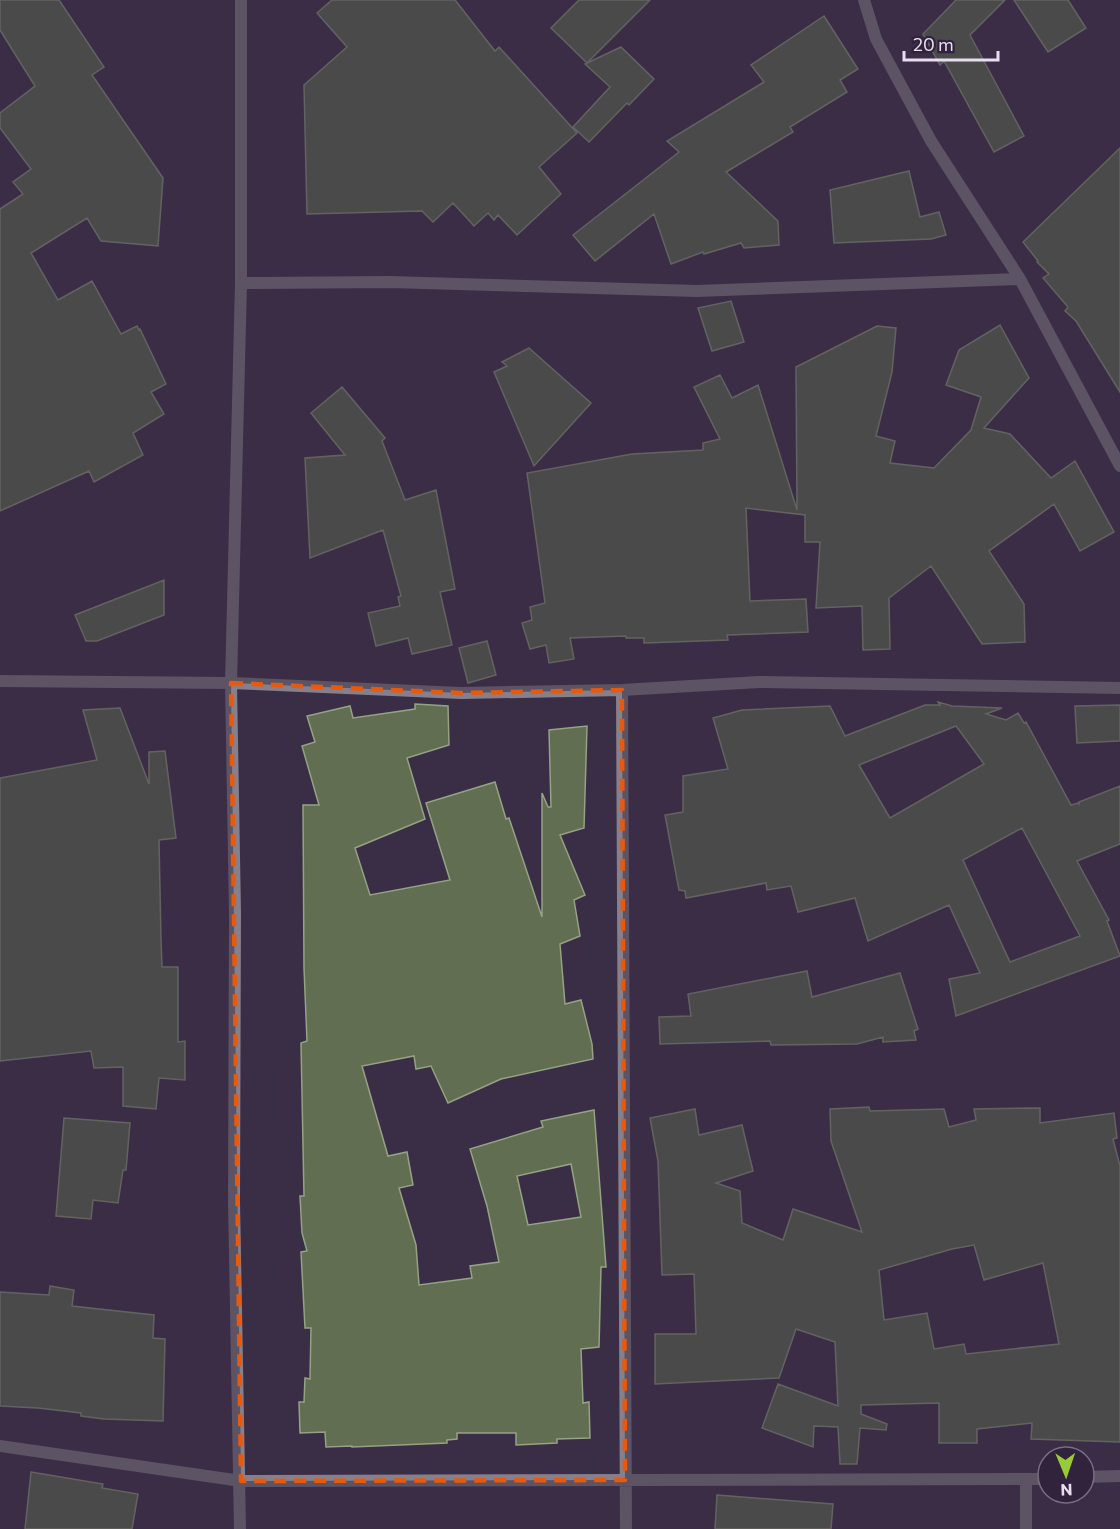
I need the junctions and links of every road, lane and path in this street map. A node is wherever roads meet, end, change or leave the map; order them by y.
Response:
1 (241, 0) edge
2 (864, 0) edge
3 (1020, 279) junction
4 (241, 284) junction
5 (1120, 466) edge
6 (0, 681) edge
7 (231, 683) junction
8 (1120, 688) edge
9 (622, 690) junction
10 (0, 1446) edge
11 (1120, 1476) edge
12 (1096, 1477) edge
13 (625, 1480) junction
14 (1026, 1480) junction
15 (1036, 1480) edge
16 (241, 1481) junction
17 (240, 1529) edge
18 (626, 1529) edge
19 (1026, 1529) edge

1 - 4 street
2 - 3 street
3 - 4 street
3 - 5 street
4 - 7 street
6 - 7 street
7 - 9 street
7 - 16 street
8 - 9 street
9 - 13 street
10 - 16 street
11 - 12 street
13 - 14 street
13 - 16 street
13 - 18 street
14 - 15 street
14 - 19 street
16 - 17 street

